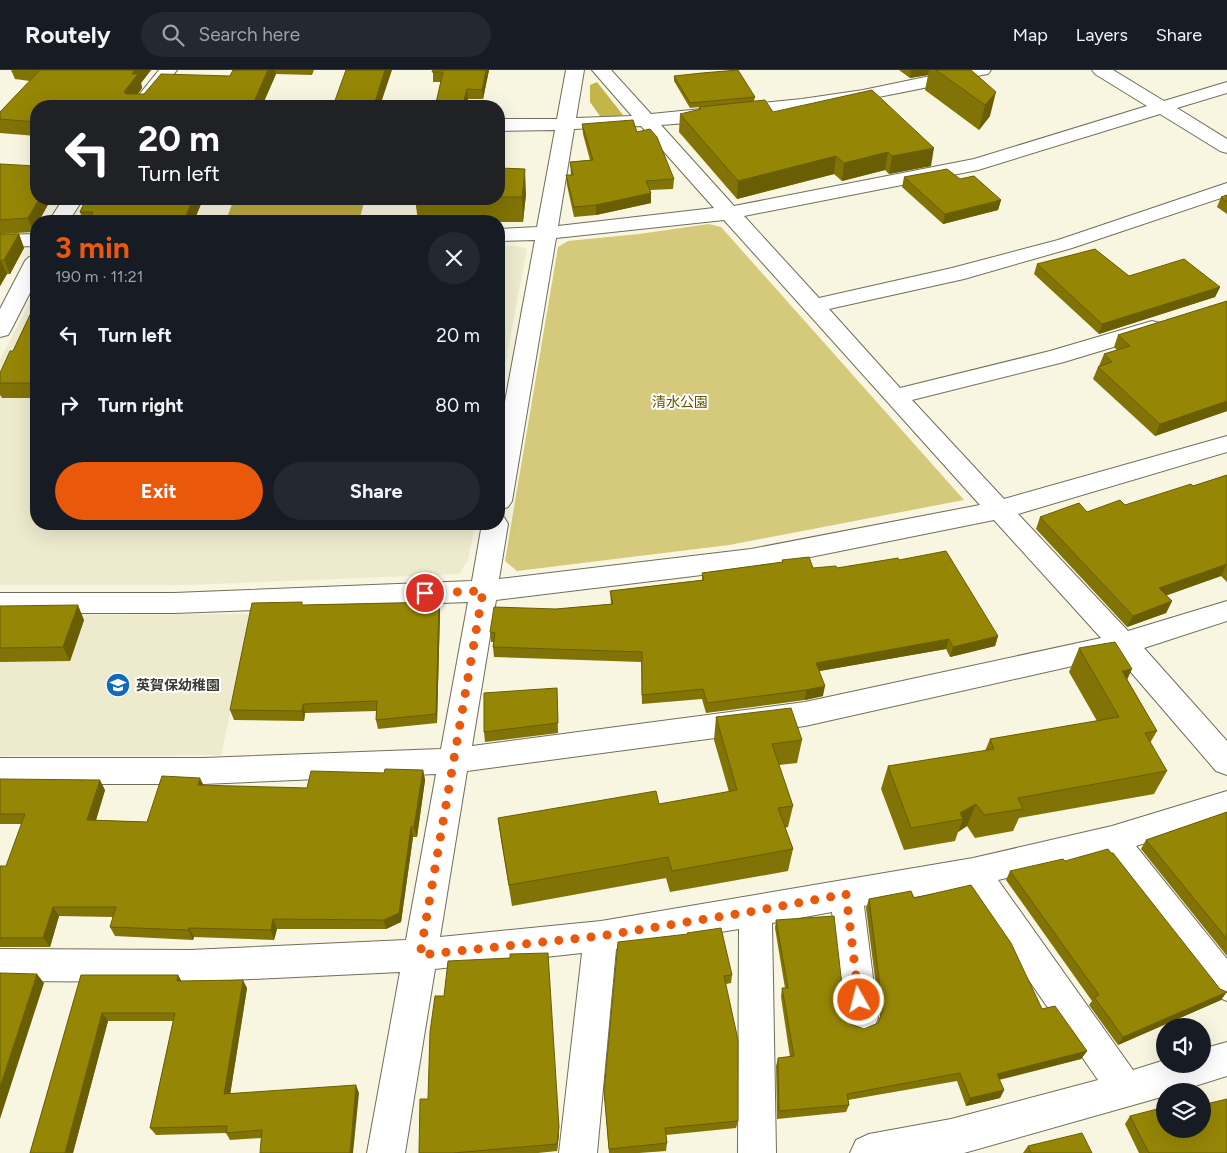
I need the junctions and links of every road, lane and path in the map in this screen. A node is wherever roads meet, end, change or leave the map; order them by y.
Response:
1 (168, 70) edge
2 (575, 70) edge
3 (601, 70) edge
4 (982, 70) edge
5 (1101, 70) edge
6 (1227, 87) edge
7 (144, 100) edge
8 (1162, 107) junction
9 (646, 121) junction
10 (505, 125) edge
11 (567, 125) junction
12 (1227, 147) edge
13 (1227, 188) edge
14 (730, 213) junction
15 (546, 233) junction
16 (505, 235) edge
17 (30, 240) edge
18 (0, 241) edge
19 (30, 272) edge
20 (814, 306) junction
21 (1176, 320) edge
22 (0, 330) edge
23 (895, 397) junction
24 (1227, 444) edge
25 (505, 467) edge
26 (999, 510) junction
27 (494, 530) edge
28 (483, 591) junction
29 (0, 603) edge
30 (1227, 611) edge
31 (1123, 644) junction
32 (452, 761) junction
33 (1227, 762) edge
34 (0, 770) edge
35 (1227, 804) edge
36 (1112, 840) junction
37 (973, 872) junction
38 (846, 894) junction
39 (755, 911) junction
40 (601, 936) junction
41 (420, 955) junction
42 (0, 965) edge
43 (1227, 985) edge
44 (861, 1018) dead end
45 (1227, 1059) edge
46 (1126, 1090) junction
47 (386, 1153) edge
48 (578, 1153) edge
49 (757, 1153) edge
50 (869, 1153) edge

1 - 7 street
2 - 11 street
3 - 9 street
4 - 9 street
5 - 8 street
6 - 8 street
8 - 12 street
8 - 14 street
9 - 11 street
9 - 14 street
10 - 11 street
11 - 15 street
13 - 20 street
14 - 15 street
14 - 20 street
15 - 16 street
15 - 25 street
17 - 18 street
19 - 22 street
20 - 23 street
21 - 23 street
23 - 26 street
24 - 26 street
26 - 28 street
26 - 31 street
27 - 28 street
28 - 29 street
28 - 32 street
30 - 31 street
31 - 32 street
31 - 33 street
32 - 34 street
32 - 41 street
35 - 36 street
36 - 37 street
36 - 43 street
37 - 38 street
37 - 46 street
38 - 39 street
38 - 44 street
39 - 40 street
39 - 49 street
40 - 41 street
40 - 48 street
41 - 42 street
41 - 47 street
45 - 46 street
46 - 50 street

